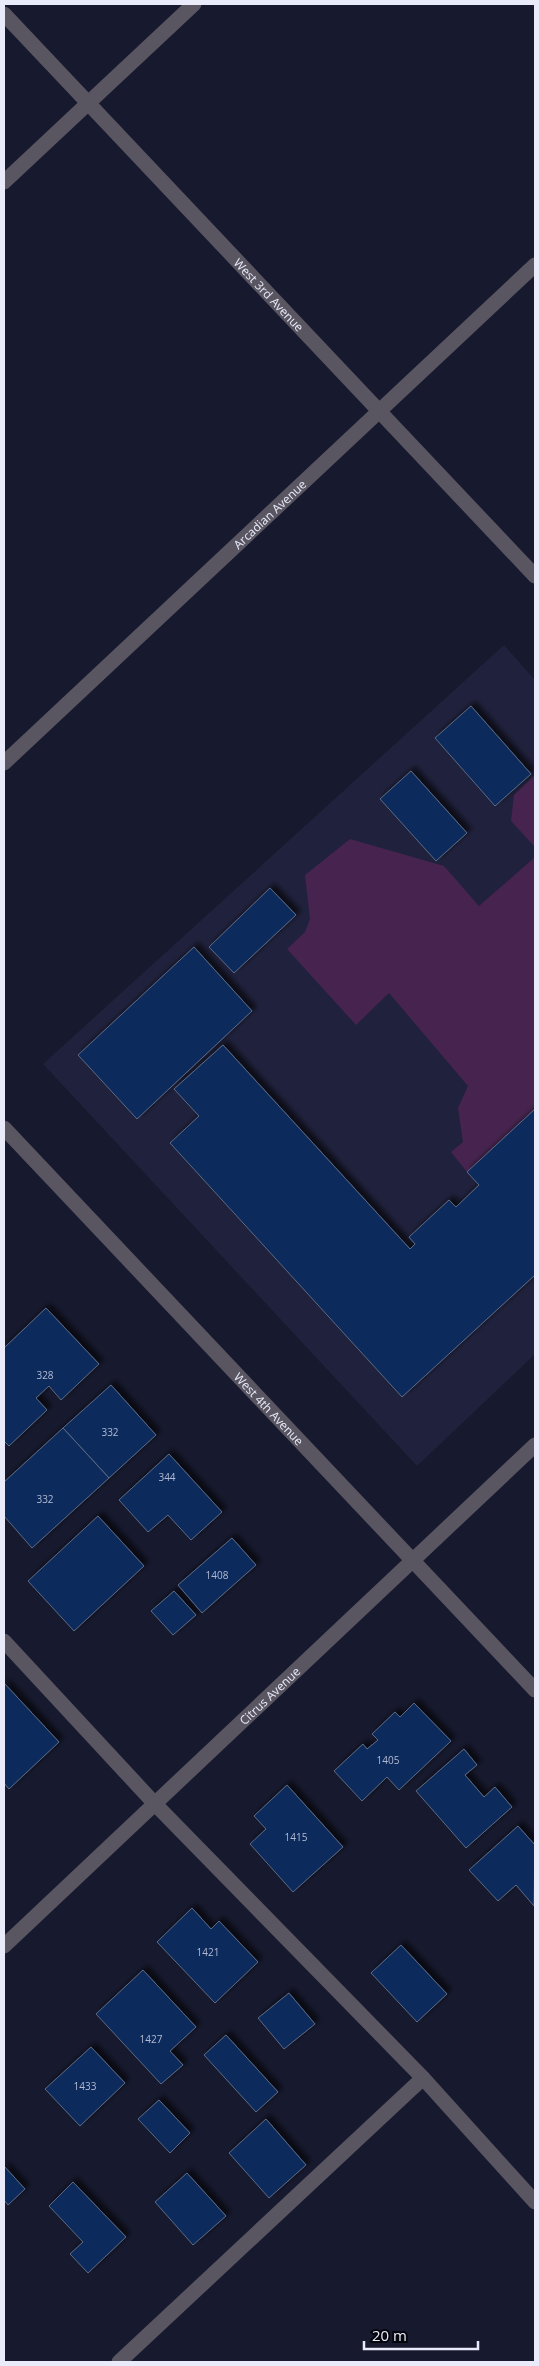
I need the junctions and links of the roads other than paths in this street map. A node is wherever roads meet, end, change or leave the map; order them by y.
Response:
1 (194, 4) edge
2 (4, 14) edge
3 (88, 103) junction
4 (4, 182) edge
5 (535, 265) edge
6 (380, 410) junction
7 (535, 576) edge
8 (4, 763) edge
9 (4, 1128) edge
10 (535, 1445) edge
11 (413, 1559) junction
12 (4, 1640) edge
13 (535, 1690) edge
14 (155, 1804) junction
15 (4, 1946) edge
16 (423, 2078) junction
17 (535, 2202) edge
18 (119, 2362) edge

1 - 3 street
2 - 3 street, West 3rd Avenue
3 - 4 street
3 - 6 street, West 3rd Avenue
5 - 6 street, Arcadian Avenue
6 - 7 street, West 3rd Avenue
6 - 8 street, Arcadian Avenue
9 - 11 street, West 4th Avenue
10 - 11 street, Citrus Avenue
11 - 13 street, West 4th Avenue
11 - 14 street, Citrus Avenue
12 - 14 street
14 - 15 street, Citrus Avenue
14 - 16 street
16 - 17 street
16 - 18 street

